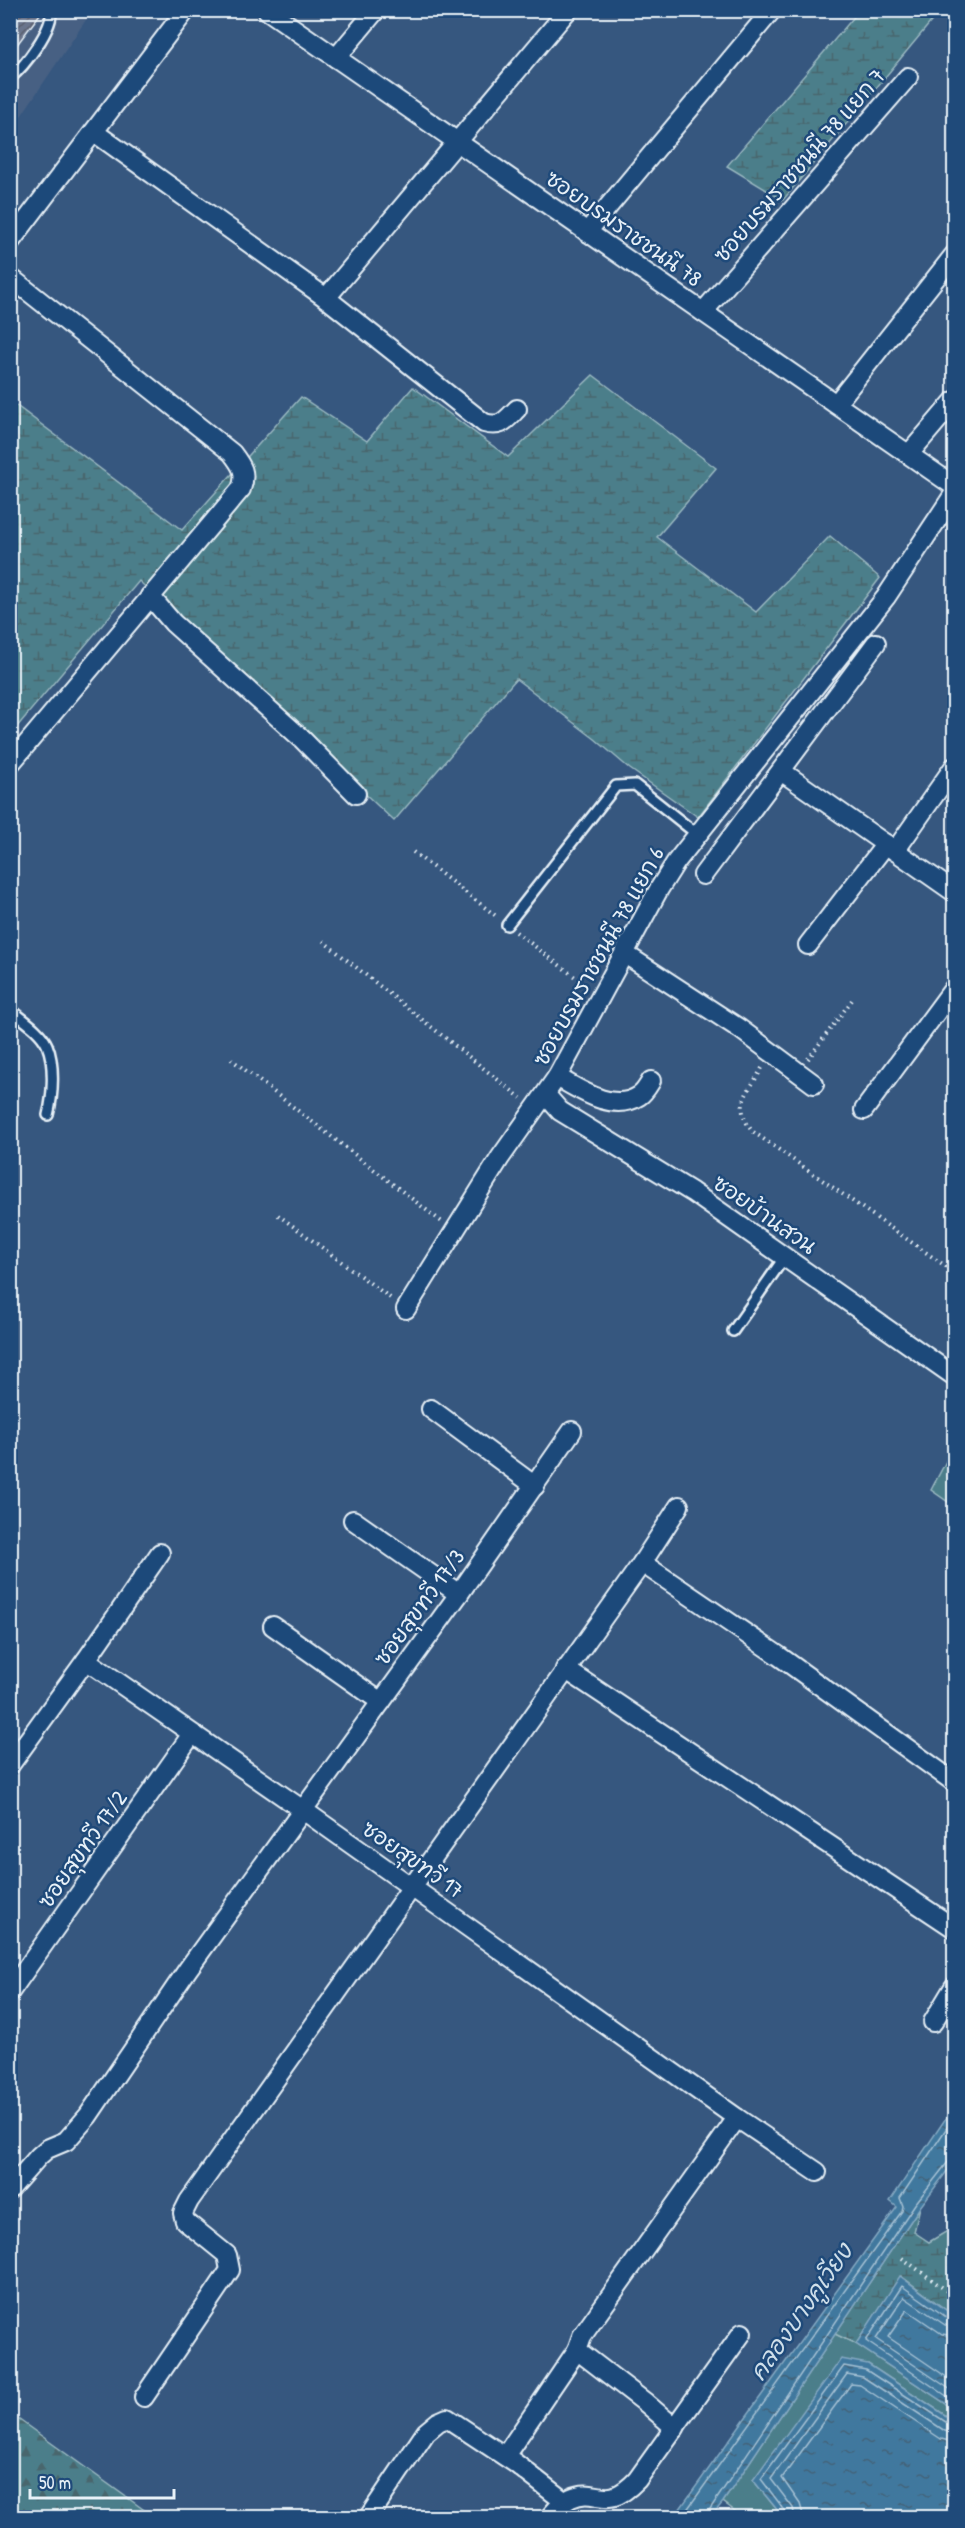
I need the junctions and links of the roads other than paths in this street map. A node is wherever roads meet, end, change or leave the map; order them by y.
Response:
1 (51, 10) edge
2 (186, 10) edge
3 (267, 10) edge
4 (376, 10) edge
5 (568, 10) edge
6 (772, 10) edge
7 (336, 58) junction
8 (908, 77) dead end
9 (10, 78) edge
10 (94, 132) junction
11 (456, 141) junction
12 (587, 232) junction
13 (10, 242) edge
14 (954, 255) edge
15 (10, 277) edge
16 (326, 298) junction
17 (703, 312) junction
18 (954, 401) edge
19 (836, 404) junction
20 (517, 409) dead end
21 (909, 454) junction
22 (954, 486) edge
23 (954, 494) edge
24 (150, 596) junction
25 (876, 643) dead end
26 (10, 764) edge
27 (954, 767) edge
28 (781, 771) junction
29 (356, 794) dead end
30 (698, 835) junction
31 (891, 847) junction
32 (703, 875) dead end
33 (954, 891) edge
34 (507, 925) dead end
35 (808, 945) dead end
36 (625, 954) junction
37 (954, 988) edge
38 (10, 1009) edge
39 (557, 1077) junction
40 (651, 1081) dead end
41 (814, 1084) dead end
42 (546, 1095) junction
43 (864, 1110) dead end
44 (48, 1115) dead end
45 (784, 1258) junction
46 (406, 1309) road end
47 (734, 1331) dead end
48 (954, 1376) edge
49 (431, 1409) dead end
50 (572, 1431) dead end
51 (535, 1486) junction
52 (679, 1506) dead end
53 (353, 1520) dead end
54 (160, 1553) dead end
55 (642, 1563) junction
56 (459, 1594) junction
57 (273, 1626) dead end
58 (86, 1660) junction
59 (565, 1669) junction
60 (381, 1702) junction
61 (192, 1734) junction
62 (10, 1765) edge
63 (954, 1782) edge
64 (303, 1810) junction
65 (410, 1886) junction
66 (954, 1928) edge
67 (954, 1987) edge
68 (10, 1992) edge
69 (933, 2022) dead end
70 (736, 2118) junction
71 (817, 2172) dead end
72 (10, 2189) edge
73 (741, 2333) dead end
74 (577, 2350) junction
75 (144, 2397) dead end
76 (675, 2428) junction
77 (505, 2456) junction
78 (565, 2502) junction
79 (368, 2517) edge
80 (549, 2517) edge

1 - 9 lane
2 - 10 street
3 - 7 street, ซอยบรมราชชนนี 78
4 - 7 street
5 - 11 street
6 - 12 street
7 - 11 street, ซอยบรมราชชนนี 78
8 - 17 street, ซอยบรมราชชนนี 78 แยก 7
10 - 13 street
10 - 16 street
11 - 12 street, ซอยบรมราชชนนี 78
11 - 16 street
12 - 17 street, ซอยบรมราชชนนี 78
14 - 19 street
15 - 24 street
16 - 20 street
17 - 19 street, ซอยบรมราชชนนี 78
18 - 21 street
19 - 21 street, ซอยบรมราชชนนี 78
21 - 22 street, ซอยบรมราชชนนี 78
23 - 30 street, ซอยบรมราชชนนี 78 แยก 6
24 - 26 street
24 - 29 street
25 - 28 street
27 - 31 street
28 - 31 street
28 - 32 street
30 - 34 lane
30 - 36 street, ซอยบรมราชชนนี 78 แยก 6
31 - 33 street
31 - 35 street
36 - 39 street, ซอยบรมราชชนนี 78 แยก 6
36 - 41 street
37 - 43 street
38 - 44 lane
39 - 40 street
39 - 42 street, ซอยบรมราชชนนี 78 แยก 6
42 - 45 street, ซอยบ้านสวน
42 - 46 street, ซอยบรมราชชนนี 78 แยก 6
45 - 47 lane
45 - 48 street, ซอยบ้านสวน
49 - 51 street
50 - 51 street, ซอยสุขทวี 17/3
51 - 56 street, ซอยสุขทวี 17/3
52 - 55 street
53 - 56 street
54 - 58 street
55 - 59 street
55 - 63 street
56 - 60 street, ซอยสุขทวี 17/3
57 - 60 street
58 - 61 street, ซอยสุขทวี 17
58 - 62 street
59 - 65 street
59 - 66 street
60 - 64 street, ซอยสุขทวี 17/3
61 - 64 street, ซอยสุขทวี 17
61 - 68 street, ซอยสุขทวี 17/2
64 - 65 street, ซอยสุขทวี 17
64 - 72 street, ซอยสุขทวี 17/3
65 - 70 street, ซอยสุขทวี 17
65 - 75 street
67 - 69 street
70 - 71 street, ซอยสุขทวี 17
70 - 74 street
73 - 76 street
74 - 76 street
74 - 77 street
76 - 78 street
77 - 78 street
77 - 79 street
78 - 80 street

